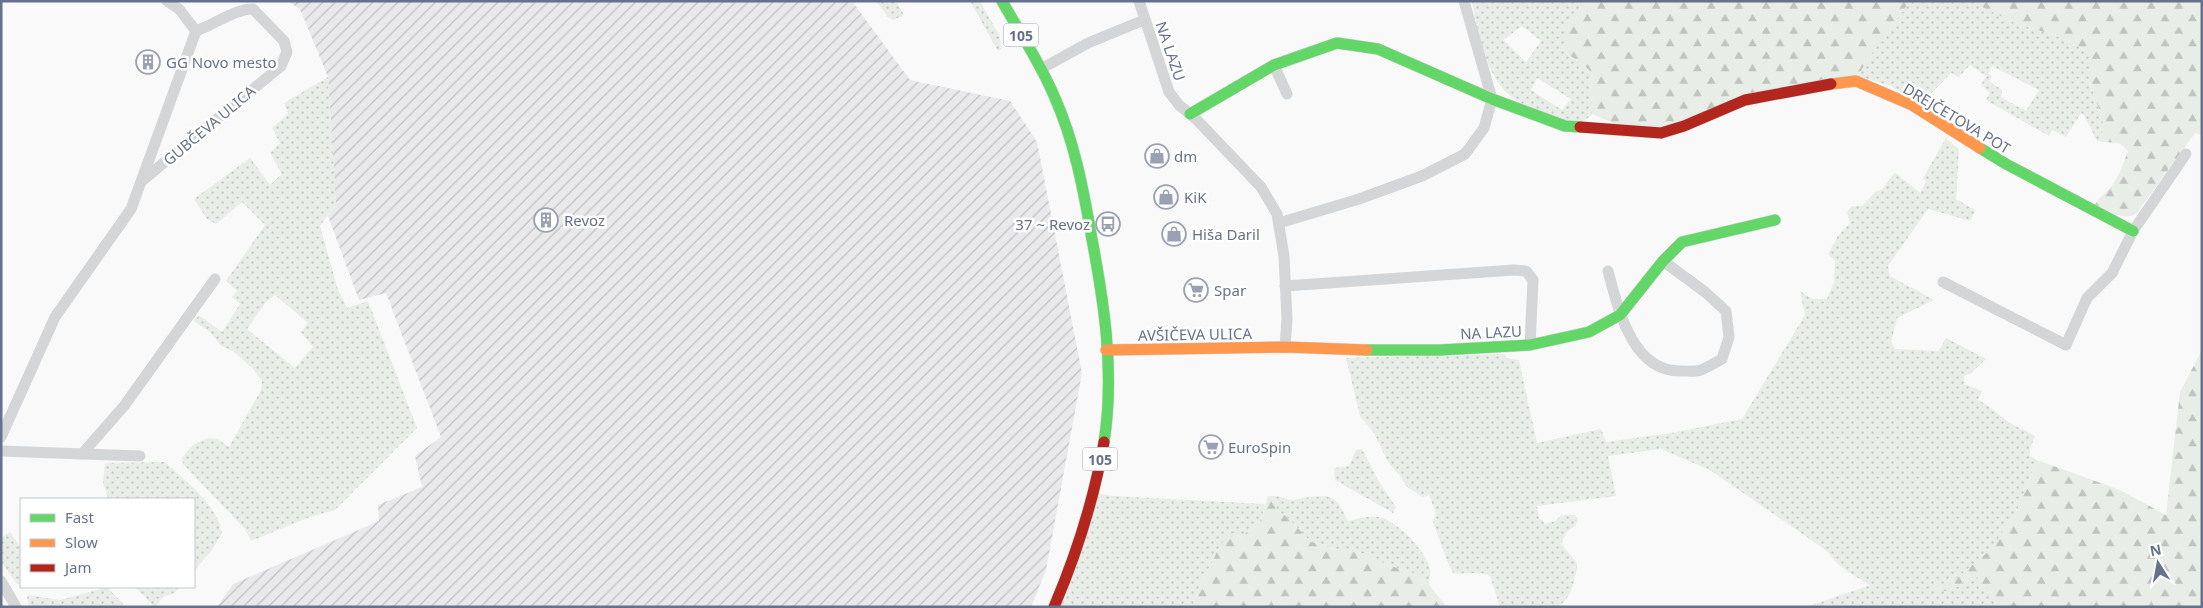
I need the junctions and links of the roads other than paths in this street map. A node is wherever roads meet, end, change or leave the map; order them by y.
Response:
1 (167, 1) edge
2 (1002, 1) edge
3 (1139, 1) edge
4 (1464, 1) edge
5 (1144, 20) junction
6 (196, 31) junction
7 (1274, 64) junction
8 (1041, 69) junction
9 (1288, 94) dead end
10 (1492, 99) junction
11 (1190, 114) junction
12 (2186, 154) dead end
13 (142, 181) junction
14 (1775, 220) dead end
15 (1279, 223) junction
16 (2133, 231) junction
17 (1662, 261) junction
18 (1608, 271) dead end
19 (215, 279) dead end
20 (1943, 282) dead end
21 (1285, 286) junction
22 (1620, 315) junction
23 (1530, 345) junction
24 (1285, 347) junction
25 (1106, 350) junction
26 (1, 437) edge
27 (1, 451) edge
28 (82, 454) junction
29 (140, 456) dead end
30 (1, 580) edge
31 (16, 607) edge
32 (1054, 607) edge

1 - 6 street
2 - 8 street, 105
3 - 5 street, NA LAZU
4 - 10 street
5 - 8 street
5 - 11 street, NA LAZU
6 - 13 street, GUBČEVA ULICA
6 - 13 street, GUBČEVA ULICA
7 - 9 street
7 - 10 street
7 - 11 street
8 - 25 street, 105
10 - 15 street
10 - 16 street, DREJČETOVA POT
11 - 15 street, NA LAZU
12 - 16 street
13 - 26 street, GUBČEVA ULICA
14 - 17 street
15 - 21 street, NA LAZU
16 - 20 street
17 - 22 street
17 - 22 street
18 - 22 street
19 - 28 street
21 - 23 street, NA LAZU
21 - 24 street, NA LAZU
22 - 23 street
23 - 24 street, NA LAZU
24 - 25 street, AVŠIČEVA ULICA
25 - 32 street, 105
27 - 28 street
28 - 29 street
30 - 31 street

